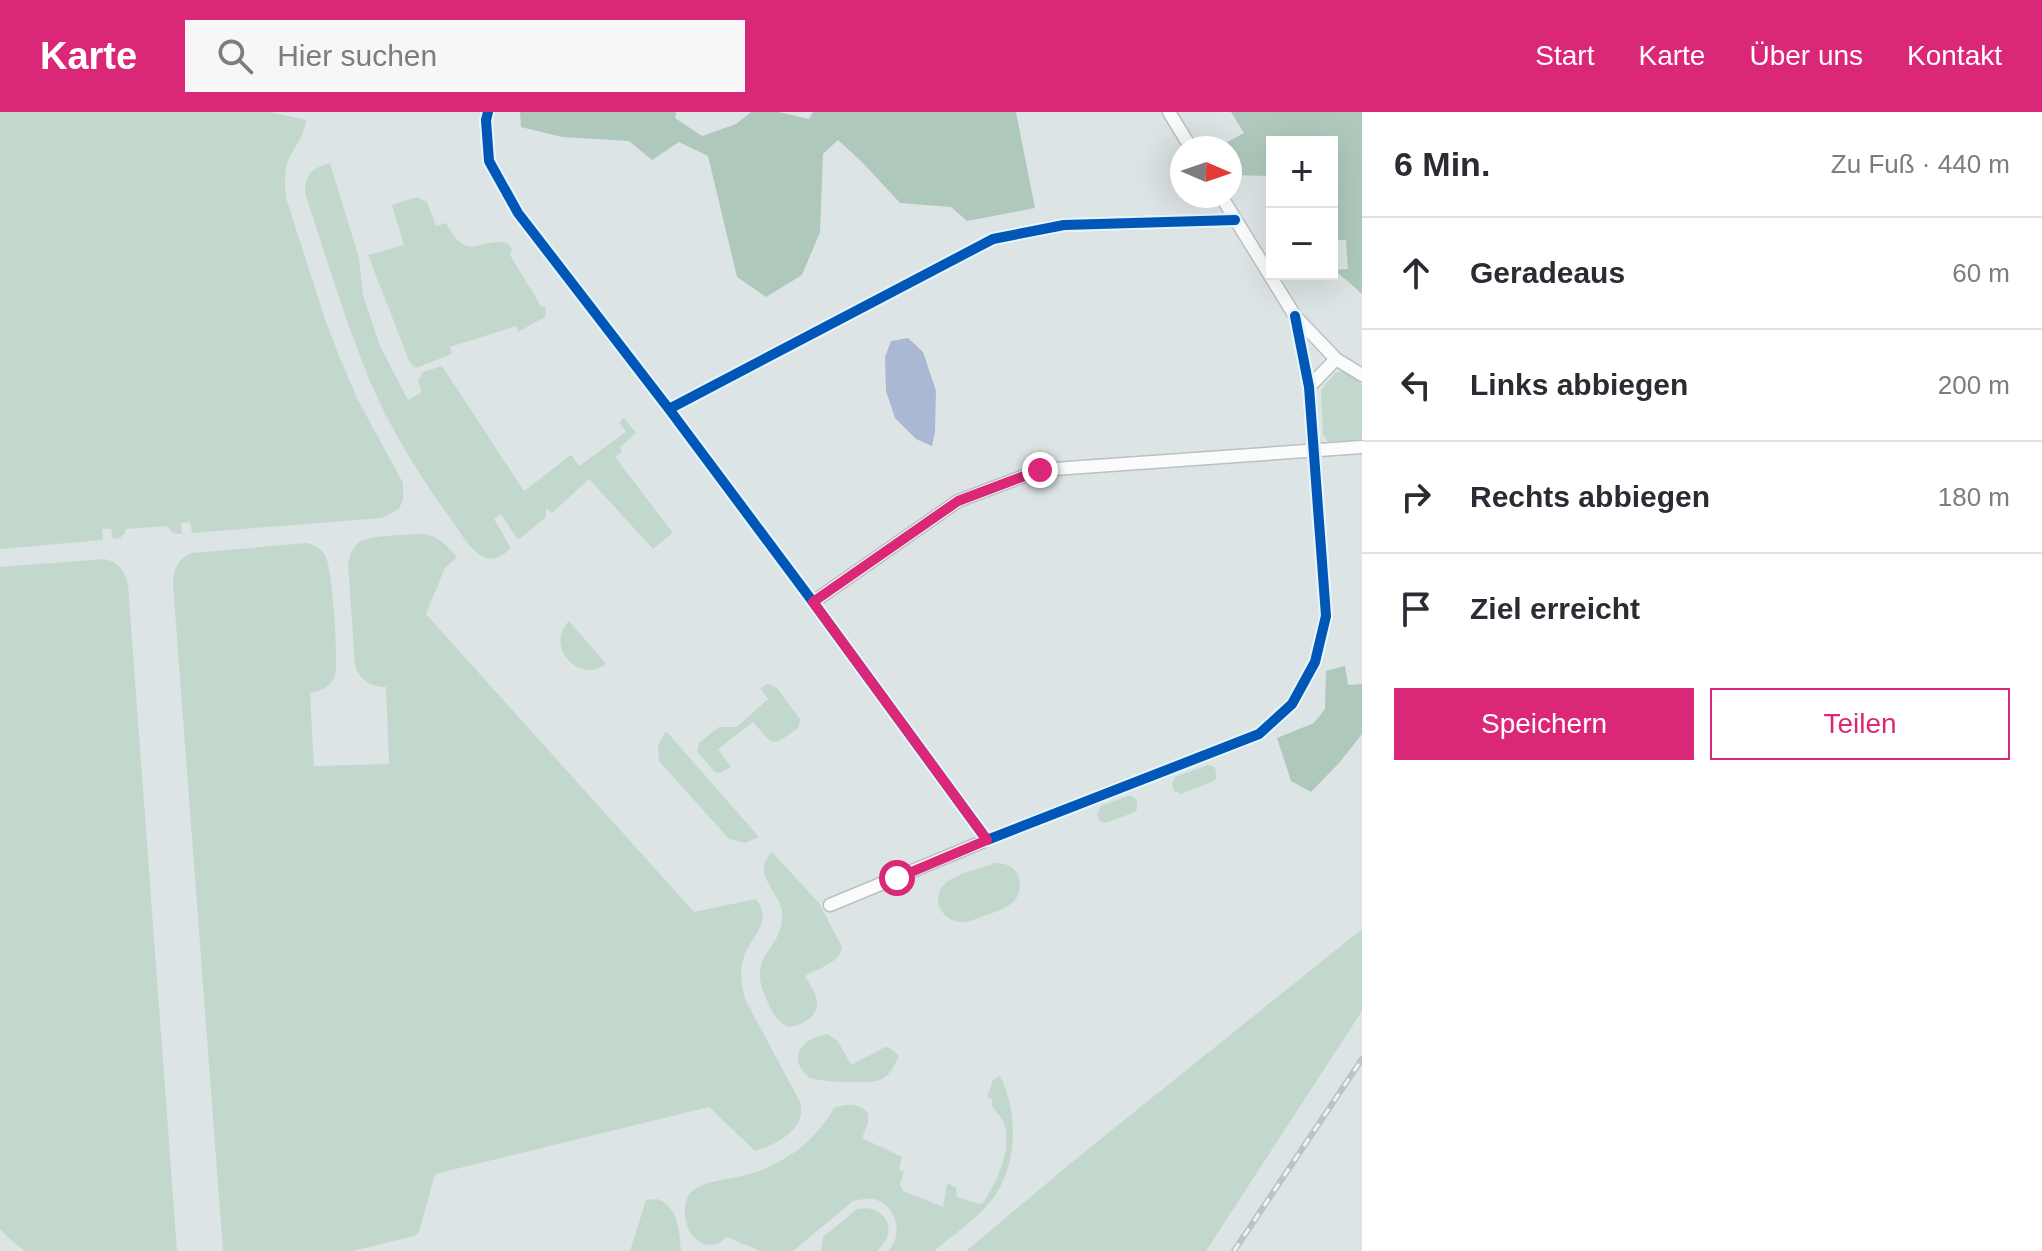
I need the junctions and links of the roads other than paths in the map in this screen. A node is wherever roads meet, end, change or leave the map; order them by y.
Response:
1 (488, 112) edge
2 (1169, 112) edge
3 (1184, 136) edge
4 (1228, 208) edge
5 (1235, 220) junction
6 (1295, 316) junction
7 (1336, 359) junction
8 (1362, 375) edge
9 (1309, 387) junction
10 (669, 409) junction
11 (1362, 447) edge
12 (1315, 450) junction
13 (813, 602) junction
14 (987, 840) junction
15 (830, 905) dead end

1 - 10 street
2 - 3 street
4 - 5 street
5 - 6 street
5 - 10 street
6 - 7 street
6 - 9 street
7 - 8 street
7 - 9 street
9 - 12 street
10 - 13 street
11 - 12 street
12 - 13 street
12 - 14 street
13 - 14 street
14 - 15 street

